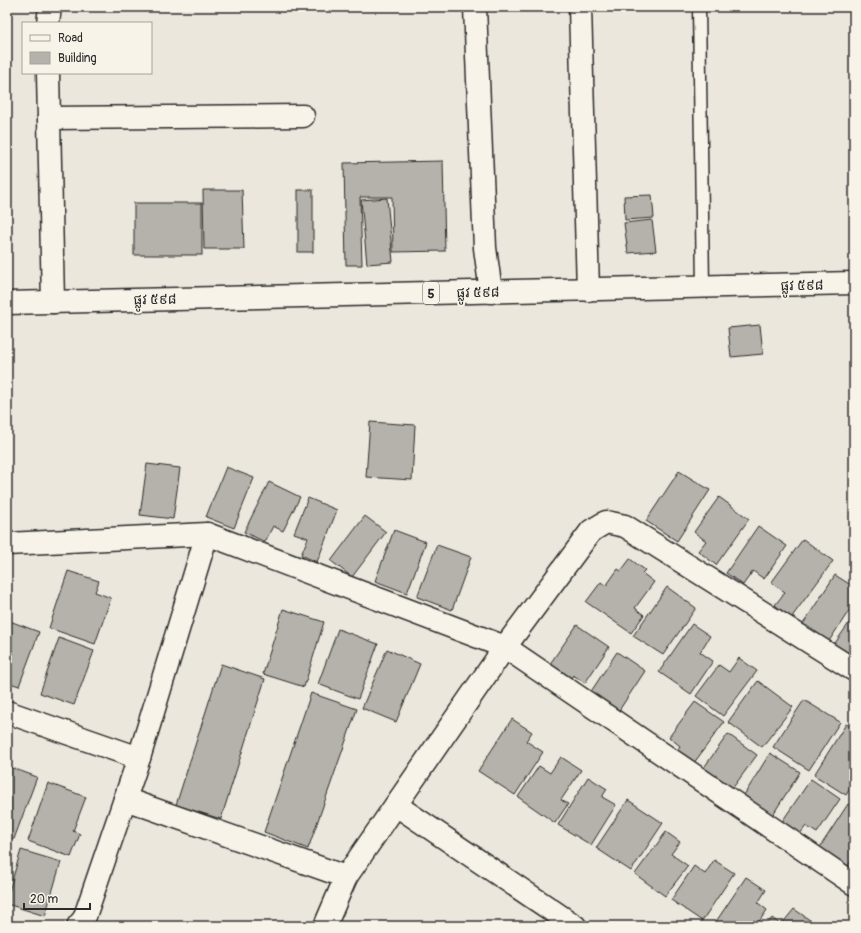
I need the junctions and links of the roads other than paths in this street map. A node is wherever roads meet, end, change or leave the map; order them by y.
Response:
1 (50, 7) edge
2 (475, 7) edge
3 (580, 7) edge
4 (699, 7) edge
5 (48, 22) edge
6 (48, 74) edge
7 (303, 116) dead end
8 (49, 118) junction
9 (854, 283) edge
10 (703, 287) junction
11 (588, 290) junction
12 (491, 292) junction
13 (53, 302) junction
14 (7, 303) edge
15 (207, 534) junction
16 (7, 544) edge
17 (505, 647) junction
18 (854, 670) edge
19 (7, 712) edge
20 (139, 758) junction
21 (125, 799) junction
22 (396, 805) junction
23 (346, 877) junction
24 (854, 884) edge
25 (78, 926) edge
26 (325, 926) edge
27 (575, 926) edge

1 - 5 street
2 - 12 street
3 - 11 street
4 - 10 lane
6 - 8 street
7 - 8 street
8 - 13 street
9 - 10 street, ផ្លូវ ៥៩៨ / 5
10 - 11 street, ផ្លូវ ៥៩៨ / 5
11 - 12 street, ផ្លូវ ៥៩៨ / 5
12 - 13 street, ផ្លូវ ៥៩៨ / 5
13 - 14 street, ផ្លូវ ៥៩៨ / 5
15 - 16 street
15 - 17 street
15 - 20 street
17 - 18 street
17 - 22 street
17 - 24 street
19 - 20 street
20 - 21 street
21 - 23 street
21 - 25 street
22 - 23 street
22 - 27 street
23 - 26 street

